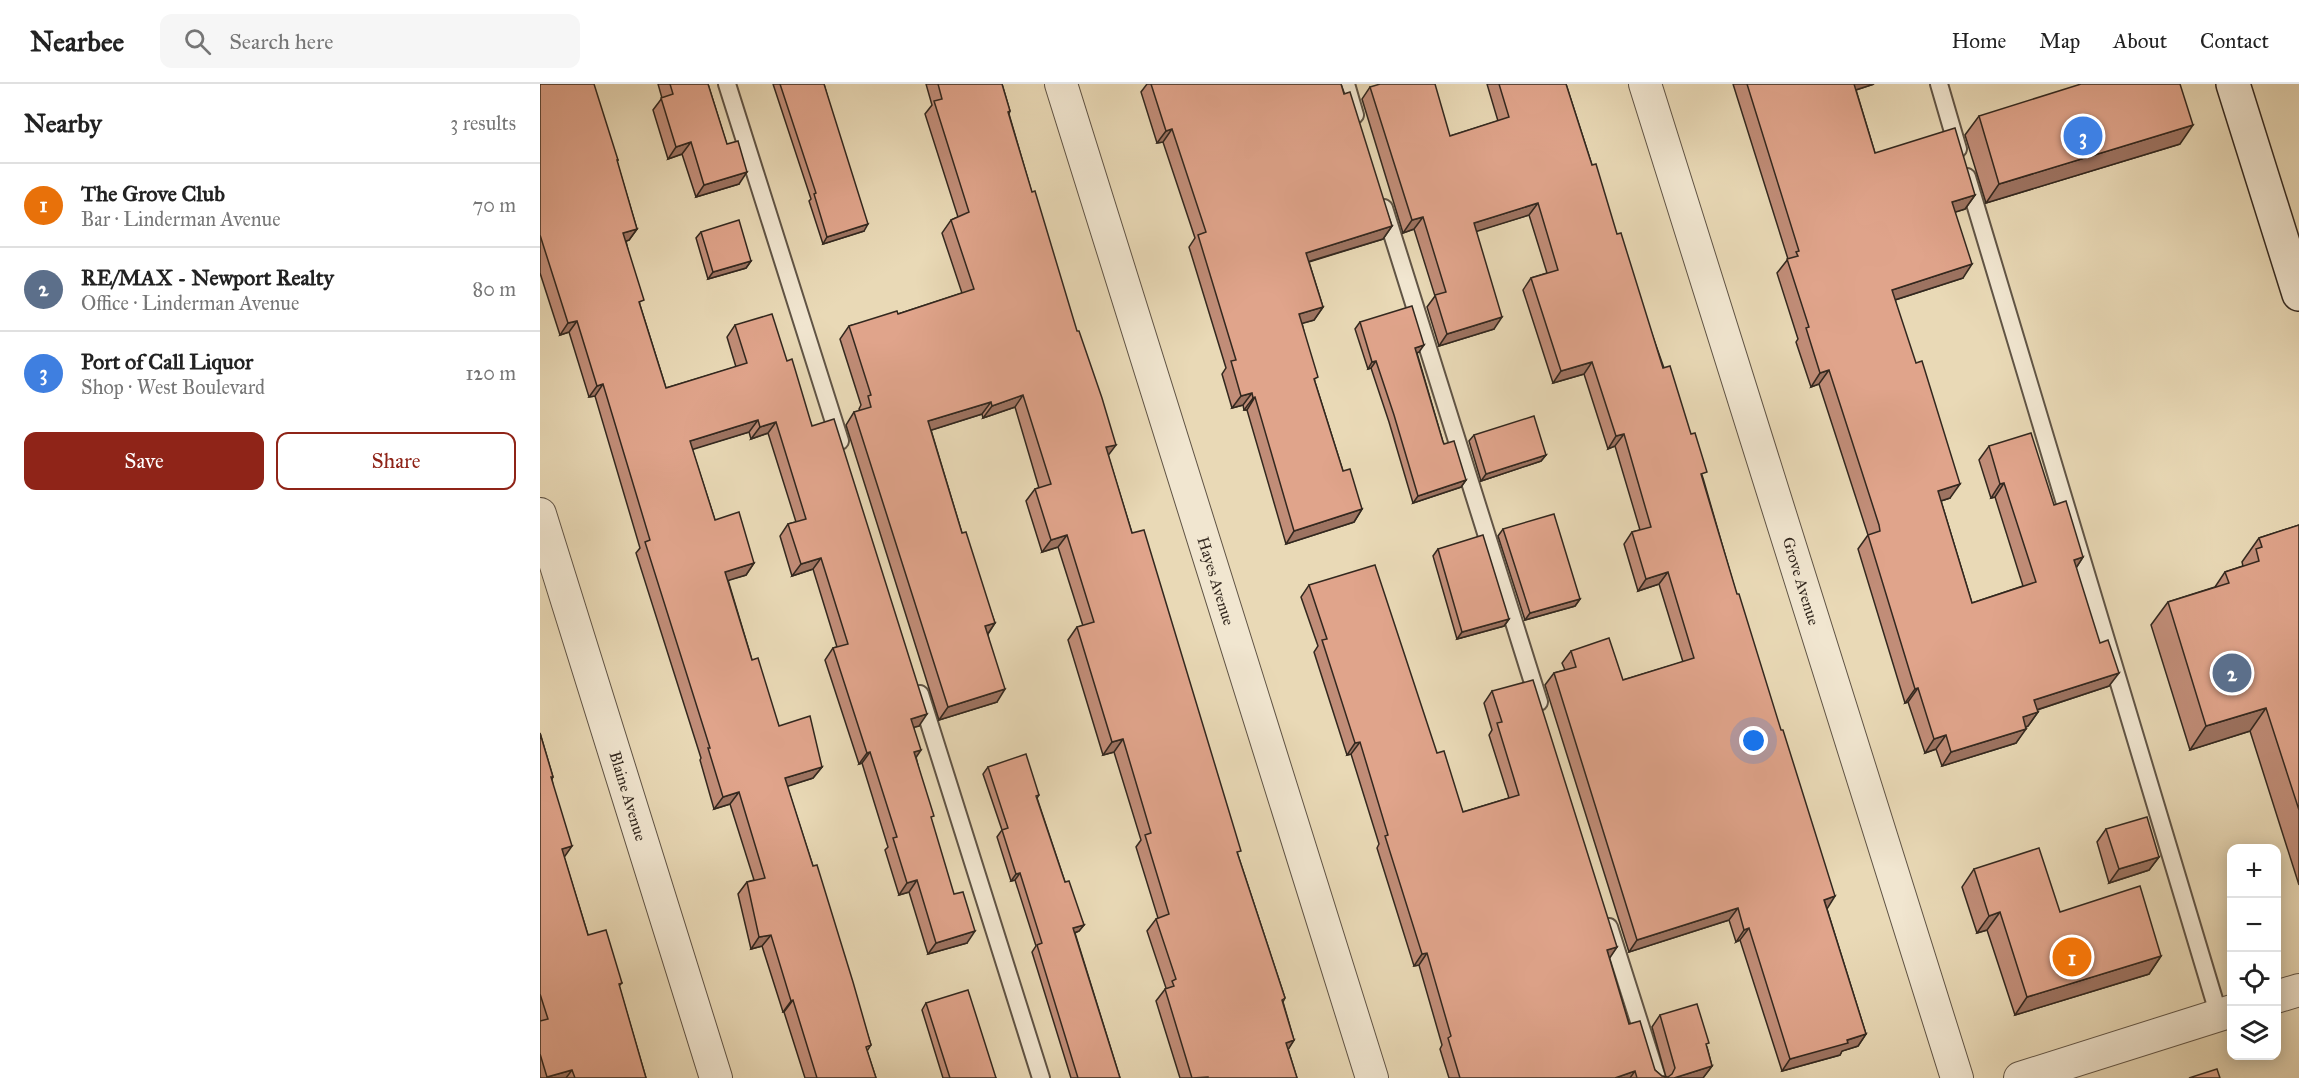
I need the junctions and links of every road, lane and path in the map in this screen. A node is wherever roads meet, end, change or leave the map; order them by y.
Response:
1 (727, 84) edge
2 (1061, 84) edge
3 (1346, 84) edge
4 (1645, 84) edge
5 (1939, 84) edge
6 (2233, 84) edge
7 (1360, 130) edge
8 (1378, 187) edge
9 (2299, 294) edge
10 (846, 461) edge
11 (540, 514) edge
12 (915, 678) edge
13 (1542, 712) edge
14 (1603, 907) edge
15 (2299, 990) edge
16 (2281, 996) edge
17 (2225, 1013) edge
18 (716, 1078) edge
19 (1041, 1078) edge
20 (1372, 1078) edge
21 (1657, 1078) edge
22 (1957, 1078) edge
23 (2020, 1078) edge

1 - 10 lane
2 - 20 street, Hayes Avenue
3 - 7 lane
4 - 22 street, Grove Avenue
5 - 17 lane
6 - 9 street
8 - 13 lane
11 - 18 street, Blaine Avenue
12 - 19 lane
14 - 21 lane
15 - 16 street
17 - 23 street

